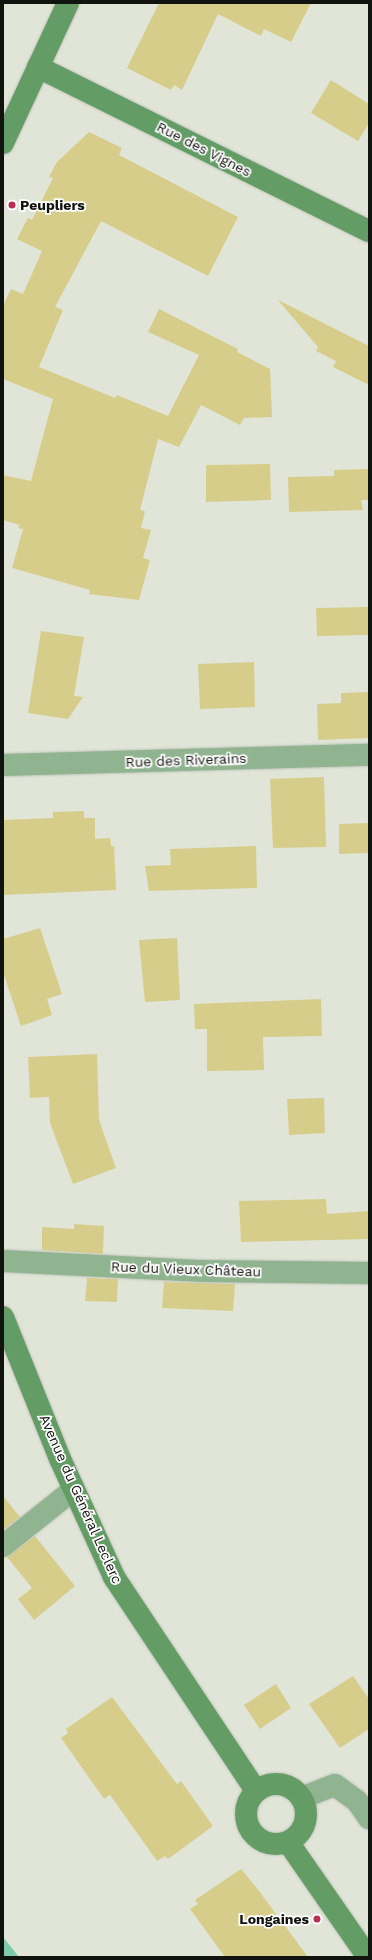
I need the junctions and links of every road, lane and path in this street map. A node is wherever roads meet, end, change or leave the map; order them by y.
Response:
1 (68, 3) edge
2 (38, 67) junction
3 (3, 143) edge
4 (369, 231) edge
5 (369, 755) edge
6 (3, 765) edge
7 (3, 1261) edge
8 (369, 1273) edge
9 (3, 1317) edge
10 (74, 1490) junction
11 (3, 1546) edge
12 (256, 1791) junction
13 (301, 1798) junction
14 (369, 1818) edge
15 (288, 1842) junction
16 (368, 1957) edge

1 - 2 street
2 - 3 street
2 - 4 street, Rue des Vignes
5 - 6 street, Rue des Riverains
7 - 8 street, Rue du Vieux Château
9 - 10 street, Avenue du Général Leclerc
10 - 11 street
10 - 12 street, Avenue du Général Leclerc
12 - 13 street
12 - 15 street
13 - 14 street
13 - 15 street
15 - 16 street

